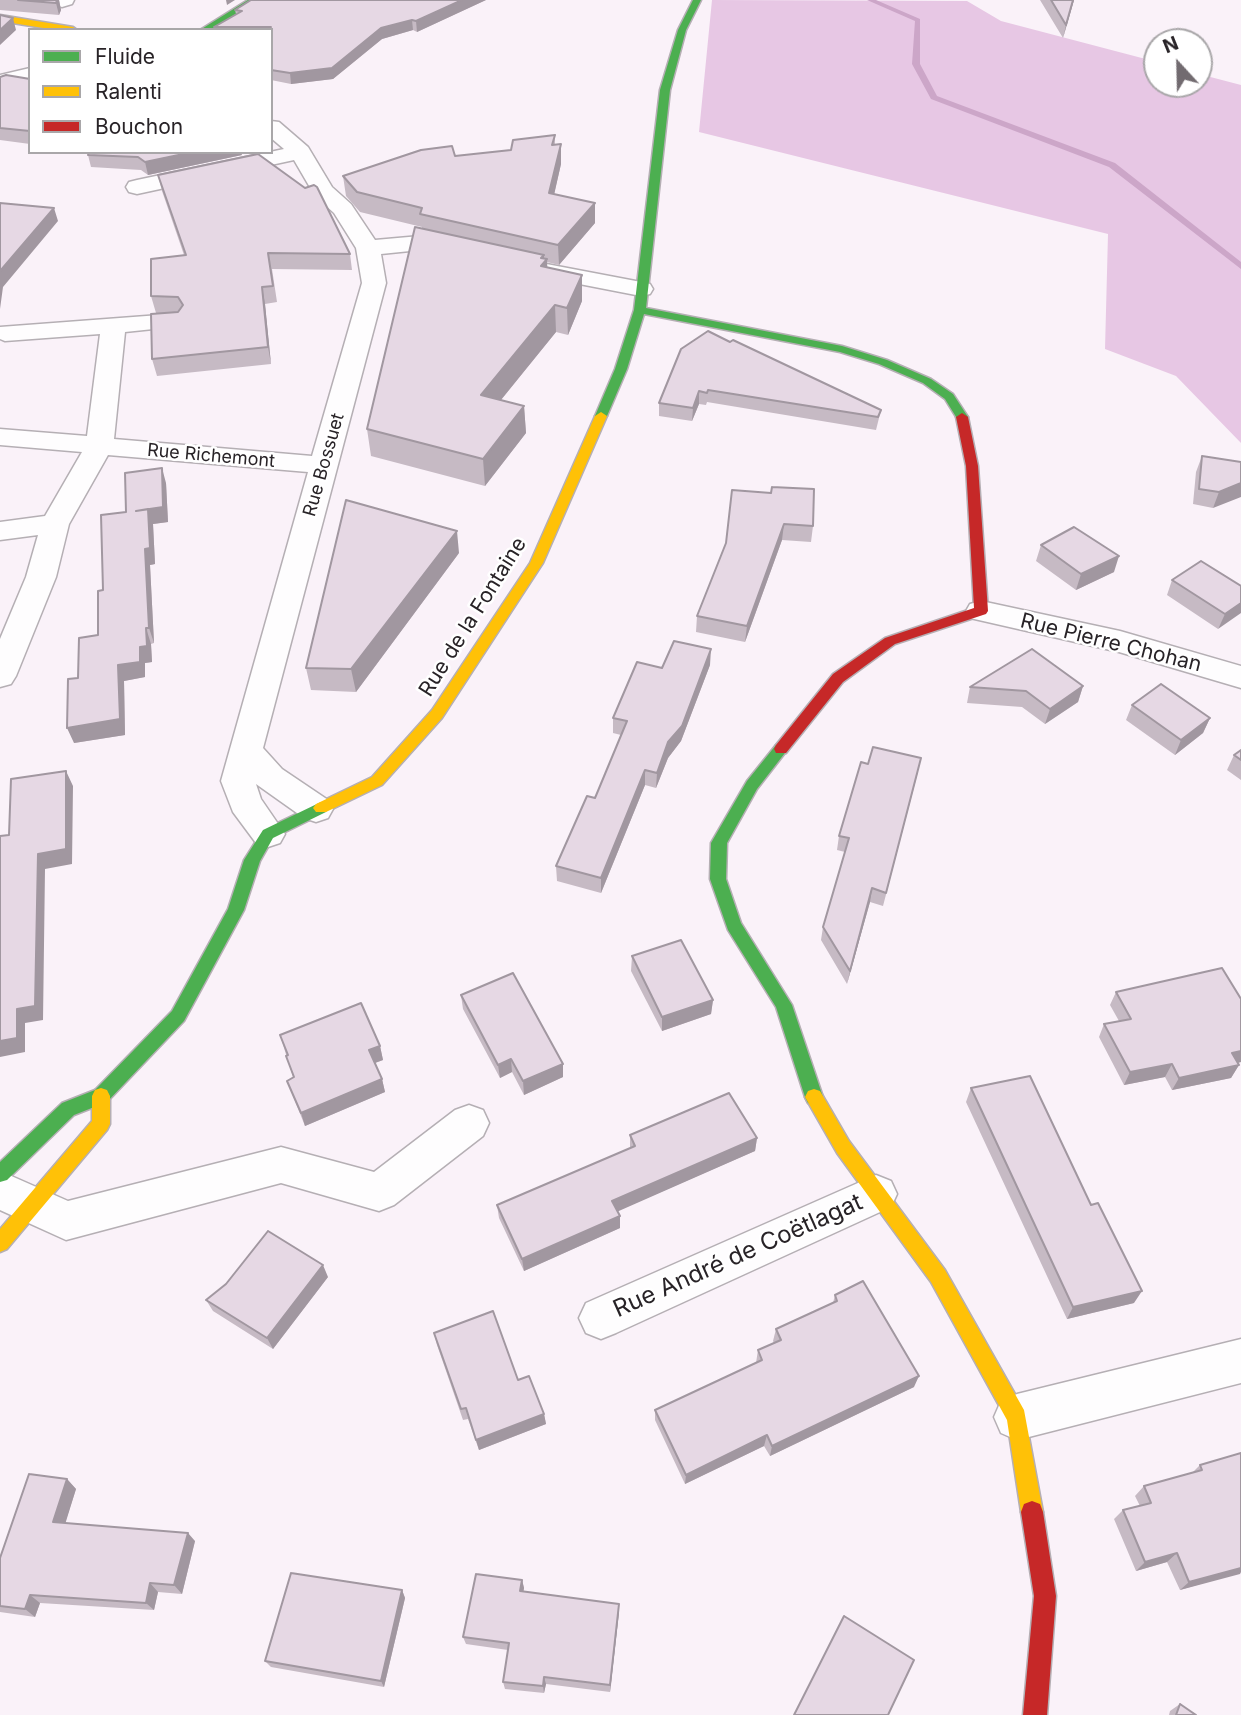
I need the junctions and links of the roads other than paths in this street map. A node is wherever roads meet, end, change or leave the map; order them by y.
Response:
1 (254, 0) edge
2 (696, 0) edge
3 (0, 18) edge
4 (61, 28) edge
5 (207, 28) edge
6 (28, 74) edge
7 (0, 81) edge
8 (273, 129) edge
9 (300, 152) junction
10 (137, 187) dead end
11 (368, 248) junction
12 (485, 257) edge
13 (510, 263) edge
14 (641, 299) junction
15 (173, 321) edge
16 (113, 327) junction
17 (5, 332) dead end
18 (0, 437) edge
19 (99, 447) junction
20 (324, 465) junction
21 (55, 524) junction
22 (0, 531) edge
23 (981, 611) junction
24 (0, 676) edge
25 (1241, 677) edge
26 (246, 751) junction
27 (316, 808) junction
28 (268, 834) junction
29 (102, 1097) junction
30 (469, 1123) dead end
31 (0, 1174) edge
32 (876, 1195) junction
33 (16, 1198) edge
34 (0, 1243) edge
35 (601, 1318) dead end
36 (1241, 1361) edge
37 (1017, 1417) junction
38 (1035, 1715) edge

1 - 5 main road
2 - 14 main road, Rue de la Fontaine
3 - 4 main road
6 - 7 street
8 - 9 street, Rue Bossuet
9 - 10 street
9 - 11 street, Rue Bossuet
11 - 12 street
11 - 20 street, Rue Bossuet
13 - 14 street
14 - 23 main road
14 - 27 main road, Rue de la Fontaine
15 - 16 street
16 - 17 street
16 - 19 street
18 - 19 street, Rue Richemont
19 - 20 street, Rue Richemont
19 - 21 street
20 - 26 street, Rue Bossuet
21 - 22 street
21 - 24 street
23 - 25 street, Rue Pierre Chohan
23 - 32 main road, Rue André de Coëtlagat
26 - 27 street
26 - 28 street, Rue Bossuet
27 - 28 main road, Rue de la Fontaine
28 - 29 main road
29 - 31 main road
29 - 33 main road
30 - 33 street
32 - 35 street, Rue André de Coëtlagat
32 - 37 main road, Rue André de Coëtlagat
33 - 34 main road
36 - 37 street
37 - 38 main road, Rue André de Coëtlagat

